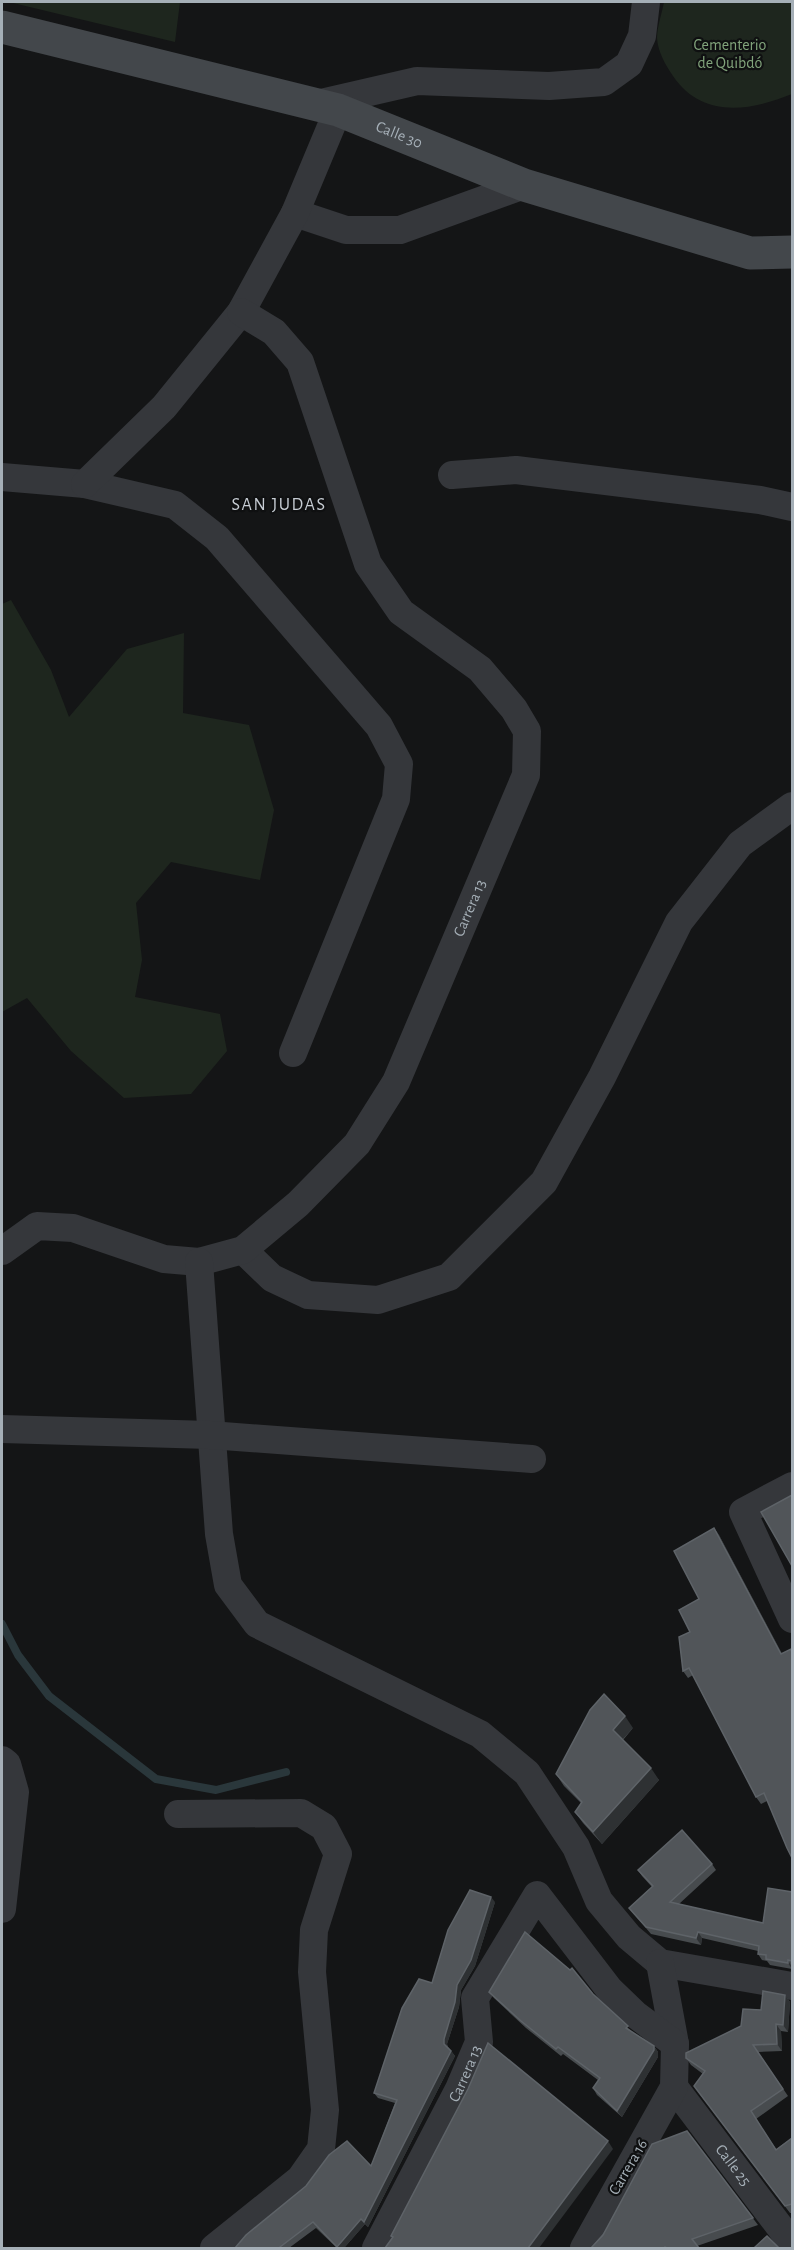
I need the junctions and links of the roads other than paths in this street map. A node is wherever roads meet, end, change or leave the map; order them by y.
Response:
1 (646, 2) edge
2 (2, 27) edge
3 (327, 107) junction
4 (524, 185) junction
5 (295, 213) junction
6 (792, 252) edge
7 (241, 312) junction
8 (452, 475) dead end
9 (2, 477) edge
10 (85, 484) junction
11 (792, 507) edge
12 (792, 806) edge
13 (294, 1053) dead end
14 (243, 1250) junction
15 (2, 1251) edge
16 (199, 1262) junction
17 (2, 1429) edge
18 (210, 1435) junction
19 (532, 1459) dead end
20 (792, 1486) edge
21 (792, 1619) edge
22 (2, 1760) edge
23 (178, 1814) dead end
24 (2, 1909) edge
25 (660, 1963) junction
26 (792, 1986) edge
27 (675, 2044) junction
28 (674, 2087) junction
29 (792, 2243) edge
30 (214, 2248) edge
31 (376, 2248) edge
32 (584, 2248) edge

1 - 3 street
2 - 3 main road, Calle 30
3 - 4 main road, Calle 30
3 - 5 street
4 - 5 street
4 - 6 main road, Calle 30
5 - 7 street
7 - 10 street
7 - 14 street, Carrera 13
8 - 11 street
9 - 10 street
10 - 13 street
12 - 14 street
14 - 16 street
15 - 16 street
16 - 18 street
17 - 18 street
18 - 19 street
18 - 25 street
20 - 21 street
22 - 24 street
23 - 30 street
25 - 26 street
25 - 27 street
27 - 28 street
27 - 31 street, Carrera 13
28 - 29 street, Calle 25
28 - 32 street, Carrera 16

